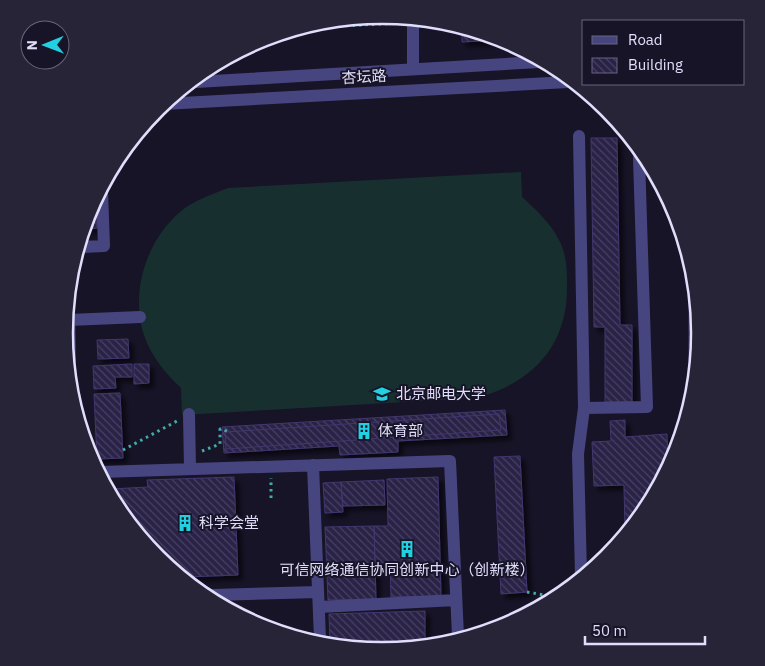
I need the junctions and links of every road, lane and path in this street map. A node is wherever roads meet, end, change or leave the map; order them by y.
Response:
1 (376, 24) edge
2 (413, 25) edge
3 (346, 26) edge
4 (532, 62) edge
5 (414, 69) junction
6 (203, 82) edge
7 (563, 82) edge
8 (175, 103) edge
9 (579, 136) dead end
10 (639, 160) edge
11 (102, 202) edge
12 (86, 246) edge
13 (74, 316) edge
14 (140, 317) dead end
15 (584, 408) junction
16 (189, 414) joint
17 (230, 432) dead end
18 (220, 444) dead end
19 (123, 450) dead end
20 (313, 465) junction
21 (190, 469) junction
22 (106, 472) edge
23 (581, 570) edge
24 (318, 592) junction
25 (527, 592) dead end
26 (218, 595) edge
27 (546, 595) edge
28 (456, 600) junction
29 (319, 607) junction
30 (458, 633) edge
31 (320, 636) edge

1 - 3 path
2 - 5 street
4 - 5 street, 杏坛路
5 - 6 street, 杏坛路
7 - 8 street, 杏坛路
9 - 15 street
10 - 15 street
11 - 12 street
13 - 14 street
15 - 23 street
16 - 19 path
16 - 21 street
17 - 18 path
20 - 21 street
20 - 24 street
20 - 28 street
21 - 22 street
24 - 26 street
24 - 29 street
25 - 27 path
28 - 29 street
28 - 30 street
29 - 31 street

